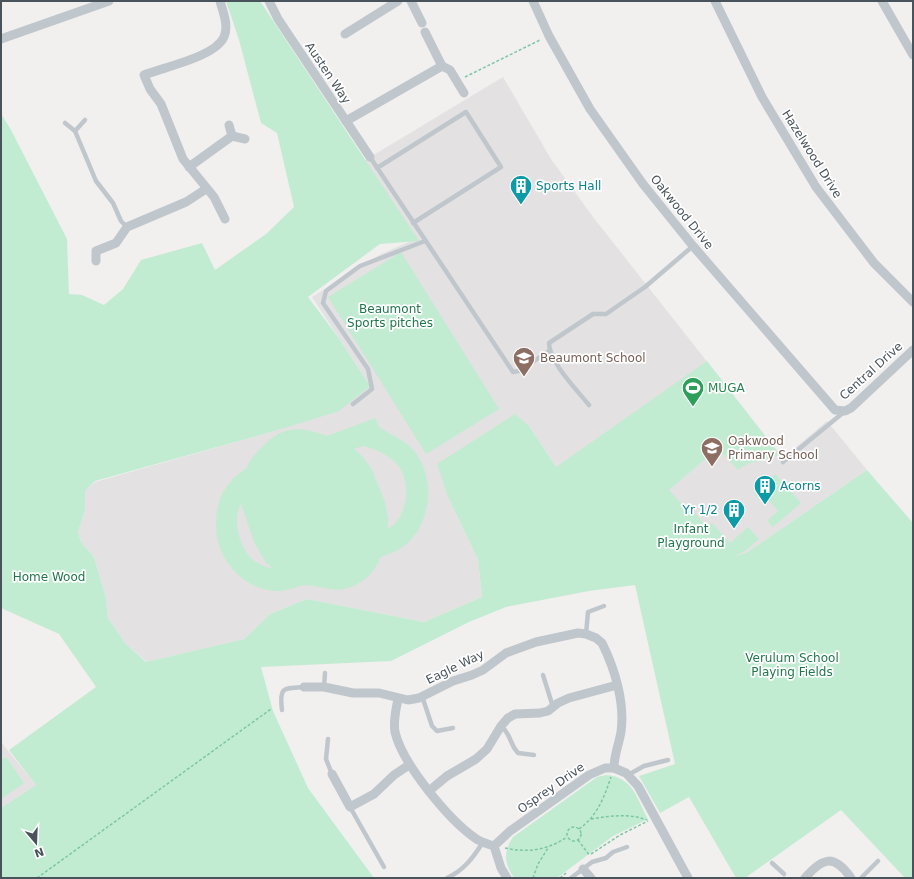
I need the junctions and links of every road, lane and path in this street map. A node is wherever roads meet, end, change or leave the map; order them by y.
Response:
1 (109, 1) edge
2 (220, 1) edge
3 (269, 1) edge
4 (398, 1) edge
5 (411, 1) edge
6 (533, 1) edge
7 (715, 1) edge
8 (882, 1) edge
9 (345, 34) dead end
10 (549, 36) junction
11 (1, 39) edge
12 (913, 54) edge
13 (442, 66) junction
14 (458, 80) junction
15 (464, 93) dead end
16 (85, 120) dead end
17 (346, 121) junction
18 (65, 123) dead end
19 (229, 126) dead end
20 (75, 131) junction
21 (232, 136) junction
22 (245, 139) dead end
23 (370, 157) joint
24 (189, 168) junction
25 (378, 168) junction
26 (206, 189) junction
27 (225, 219) dead end
28 (413, 223) junction
29 (127, 227) junction
30 (425, 241) junction
31 (693, 246) junction
32 (96, 261) dead end
33 (913, 302) edge
34 (913, 350) edge
35 (549, 351) junction
36 (353, 404) dead end
37 (589, 405) dead end
38 (845, 411) junction
39 (784, 462) dead end
40 (604, 606) dead end
41 (586, 634) junction
42 (325, 673) dead end
43 (543, 675) dead end
44 (617, 685) junction
45 (304, 687) joint
46 (324, 687) junction
47 (422, 696) junction
48 (398, 699) junction
49 (552, 707) junction
50 (271, 709) dead end
51 (282, 710) dead end
52 (501, 726) junction
53 (453, 728) dead end
54 (328, 739) dead end
55 (534, 755) dead end
56 (668, 760) dead end
57 (409, 765) junction
58 (614, 768) junction
59 (332, 774) joint
60 (628, 775) junction
61 (429, 791) junction
62 (350, 807) junction
63 (591, 819) junction
64 (580, 829) junction
65 (567, 837) junction
66 (578, 840) junction
67 (483, 842) junction
68 (494, 846) junction
69 (627, 847) dead end
70 (548, 848) junction
71 (590, 856) junction
72 (878, 861) dead end
73 (772, 863) dead end
74 (584, 864) junction
75 (384, 867) dead end
76 (570, 870) dead end
77 (784, 874) dead end
78 (37, 878) edge
79 (447, 878) edge
80 (507, 878) edge
81 (533, 878) edge
82 (560, 878) edge
83 (571, 878) edge
84 (590, 878) edge
85 (688, 878) edge
86 (805, 878) edge
87 (851, 878) edge
88 (861, 878) edge

1 - 11 street
2 - 24 street
3 - 17 street, Austen Way
4 - 9 street
5 - 13 street
6 - 10 street, Oakwood Drive
7 - 33 street, Hazelwood Drive
8 - 12 street
10 - 14 path
10 - 31 street, Oakwood Drive
13 - 14 street
13 - 17 street
14 - 15 street
16 - 20 lane
17 - 23 street, Austen Way
18 - 20 lane
19 - 21 street
20 - 29 lane
21 - 22 street
21 - 24 street
23 - 25 lane
24 - 26 street
25 - 28 lane
25 - 28 lane
26 - 27 street
26 - 29 street
28 - 30 lane
29 - 32 street
30 - 35 lane
30 - 36 lane
31 - 35 lane
31 - 38 street, Oakwood Drive
34 - 38 street, Central Drive
35 - 37 lane
38 - 39 lane
40 - 41 lane
41 - 44 street
41 - 47 street, Eagle Way
42 - 46 lane
43 - 49 lane
44 - 49 street
44 - 58 street
45 - 46 street
45 - 51 lane
46 - 48 street
47 - 48 street, Eagle Way
47 - 53 lane
48 - 57 street
49 - 52 street
50 - 78 path
52 - 55 lane
52 - 61 street
54 - 59 lane
56 - 60 lane
57 - 61 street
57 - 62 street
58 - 60 street
58 - 63 path
58 - 68 street, Osprey Drive
59 - 62 street
60 - 85 street
61 - 67 street
62 - 75 lane
63 - 64 path
63 - 71 path
64 - 65 path
64 - 66 path
65 - 66 path
65 - 70 path
66 - 71 path
67 - 68 street
67 - 79 lane
68 - 70 path
68 - 80 street
69 - 74 lane
70 - 81 path
71 - 74 path
72 - 88 lane
73 - 77 lane
74 - 83 lane
74 - 84 street
76 - 82 path
86 - 87 street

